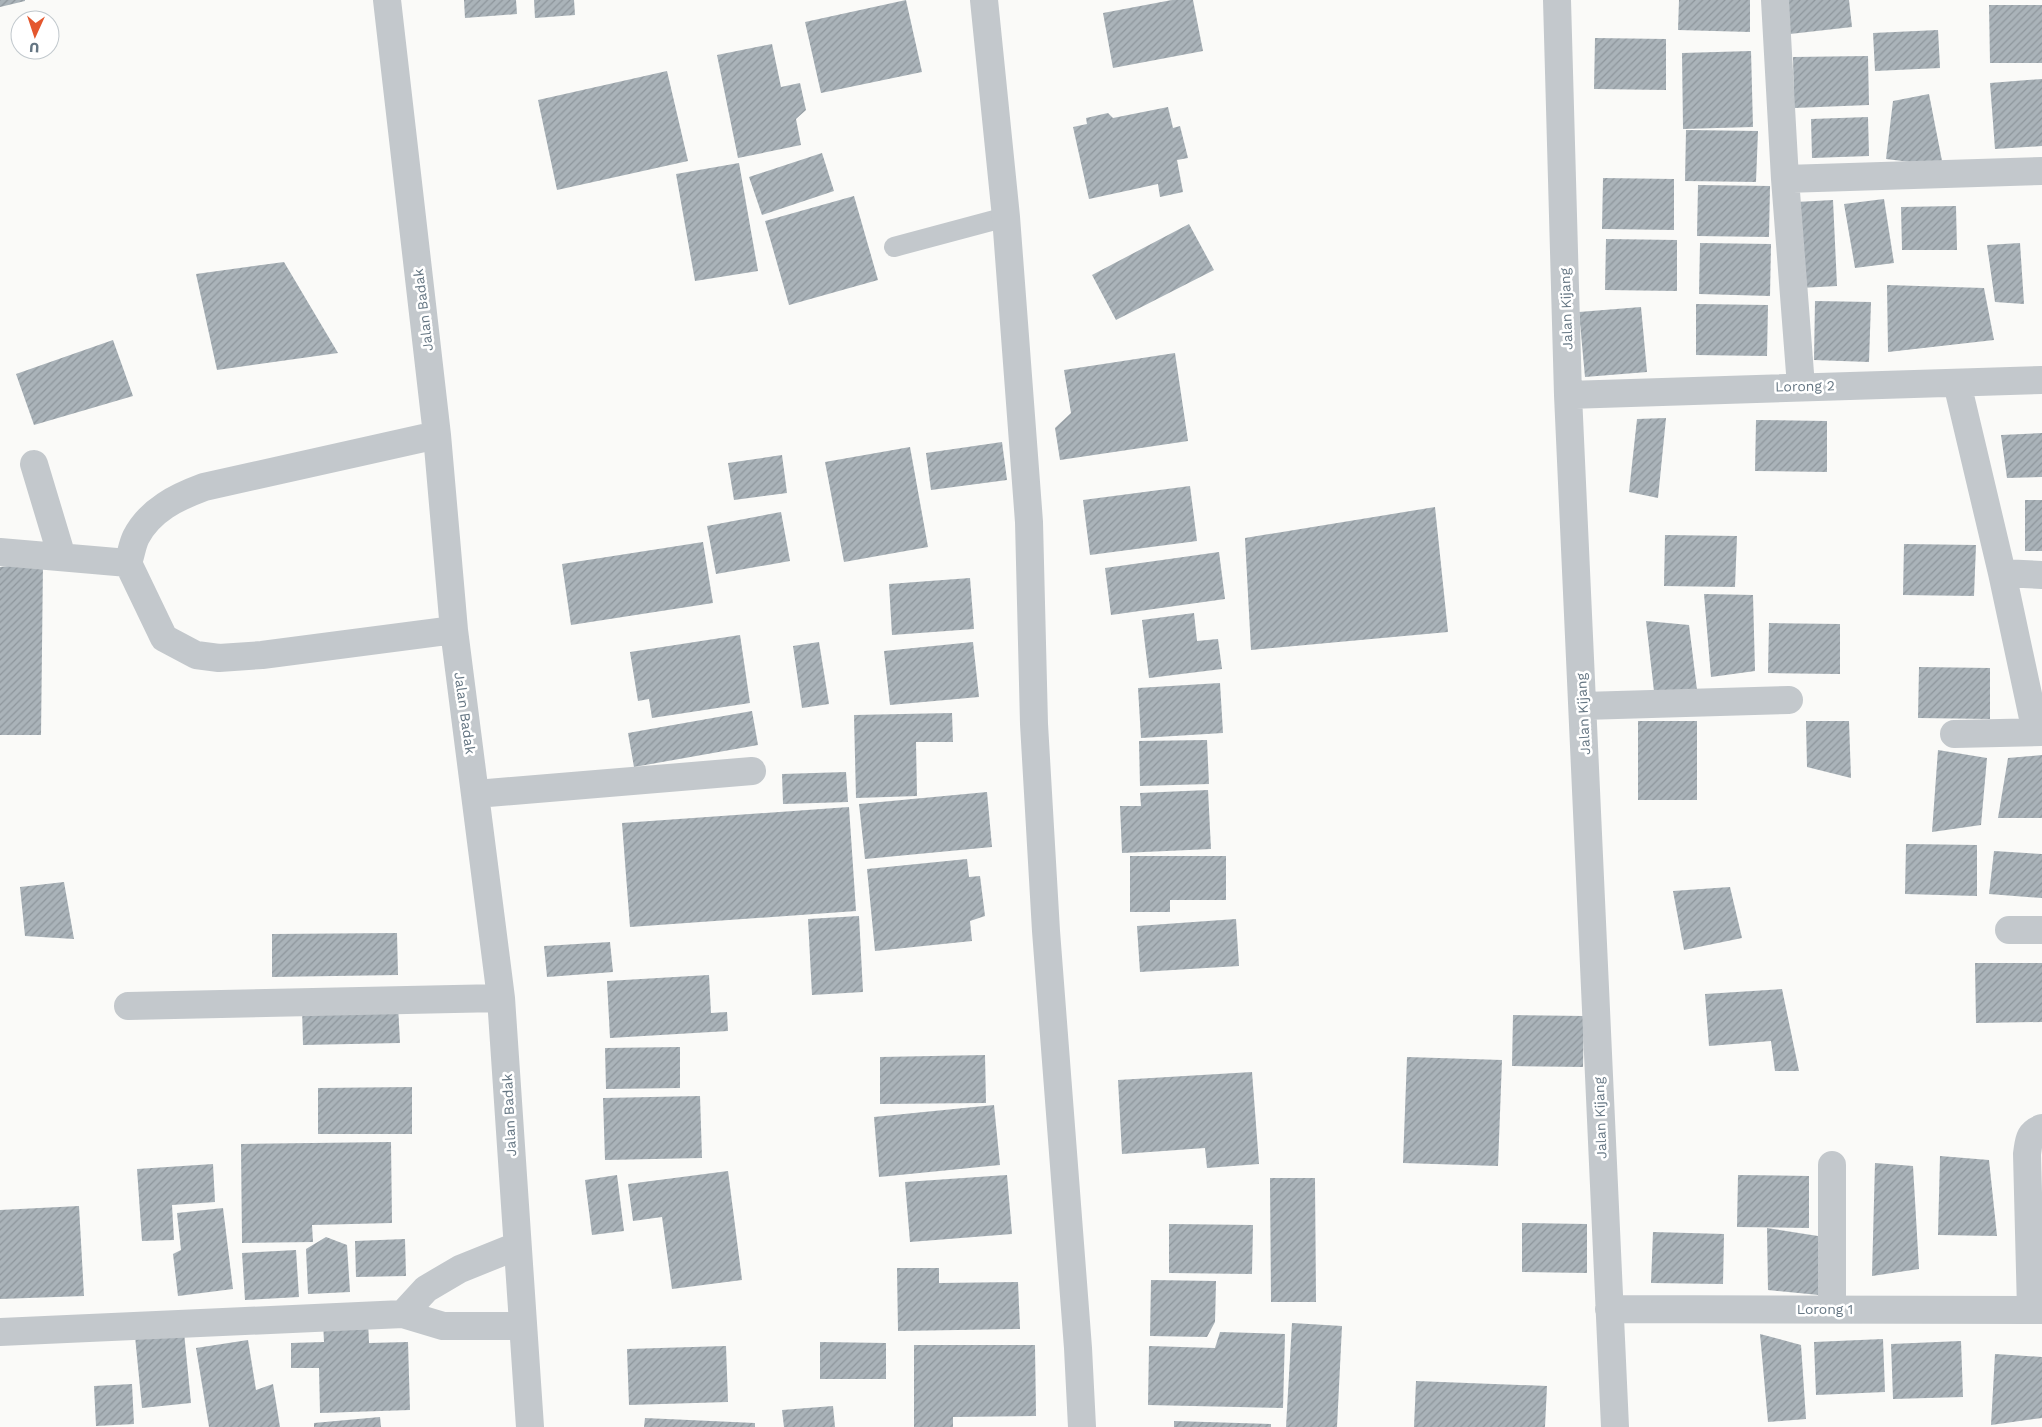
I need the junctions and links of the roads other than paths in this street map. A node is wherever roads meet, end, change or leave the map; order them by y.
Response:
1 (387, 0) edge
2 (984, 0) edge
3 (1557, 0) edge
4 (1775, 0) edge
5 (2042, 171) edge
6 (1785, 179) junction
7 (1006, 217) junction
8 (894, 246) dead end
9 (2042, 380) edge
10 (1957, 384) junction
11 (1801, 386) junction
12 (1568, 395) junction
13 (437, 435) junction
14 (34, 464) dead end
15 (0, 552) edge
16 (62, 557) junction
17 (128, 563) junction
18 (2002, 573) junction
19 (2042, 575) edge
20 (454, 630) junction
21 (1789, 700) dead end
22 (1583, 706) junction
23 (2039, 732) edge
24 (1954, 734) dead end
25 (752, 771) dead end
26 (476, 794) junction
27 (2009, 930) dead end
28 (2042, 930) edge
29 (502, 998) junction
30 (128, 1006) dead end
31 (2042, 1128) edge
32 (1832, 1165) dead end
33 (516, 1246) junction
34 (1832, 1308) junction
35 (1609, 1309) junction
36 (2036, 1310) edge
37 (403, 1314) junction
38 (522, 1326) junction
39 (0, 1332) edge
40 (530, 1427) edge
41 (1082, 1427) edge
42 (1615, 1427) edge

1 - 13 street, Jalan Badak
2 - 7 street
3 - 12 street, Jalan Kijang
4 - 6 street
5 - 6 street
6 - 11 street
7 - 8 lane
7 - 41 street
9 - 10 street, Lorong 2
10 - 11 street, Lorong 2
10 - 18 street
11 - 12 street, Lorong 2
12 - 22 street, Jalan Kijang
13 - 17 street
13 - 20 street, Jalan Badak
14 - 16 street
15 - 16 street
16 - 17 street
17 - 20 street
18 - 19 street
18 - 23 street
20 - 26 street, Jalan Badak
21 - 22 street
22 - 35 street, Jalan Kijang
23 - 24 street
25 - 26 street
26 - 29 street, Jalan Badak
27 - 28 street
29 - 30 street
29 - 33 street, Jalan Badak
31 - 36 street
32 - 34 street
33 - 37 street
33 - 38 street, Jalan Badak
34 - 35 street, Lorong 1
34 - 36 street, Lorong 1
35 - 42 street, Jalan Kijang
37 - 38 street
37 - 39 street
38 - 40 street, Jalan Badak

